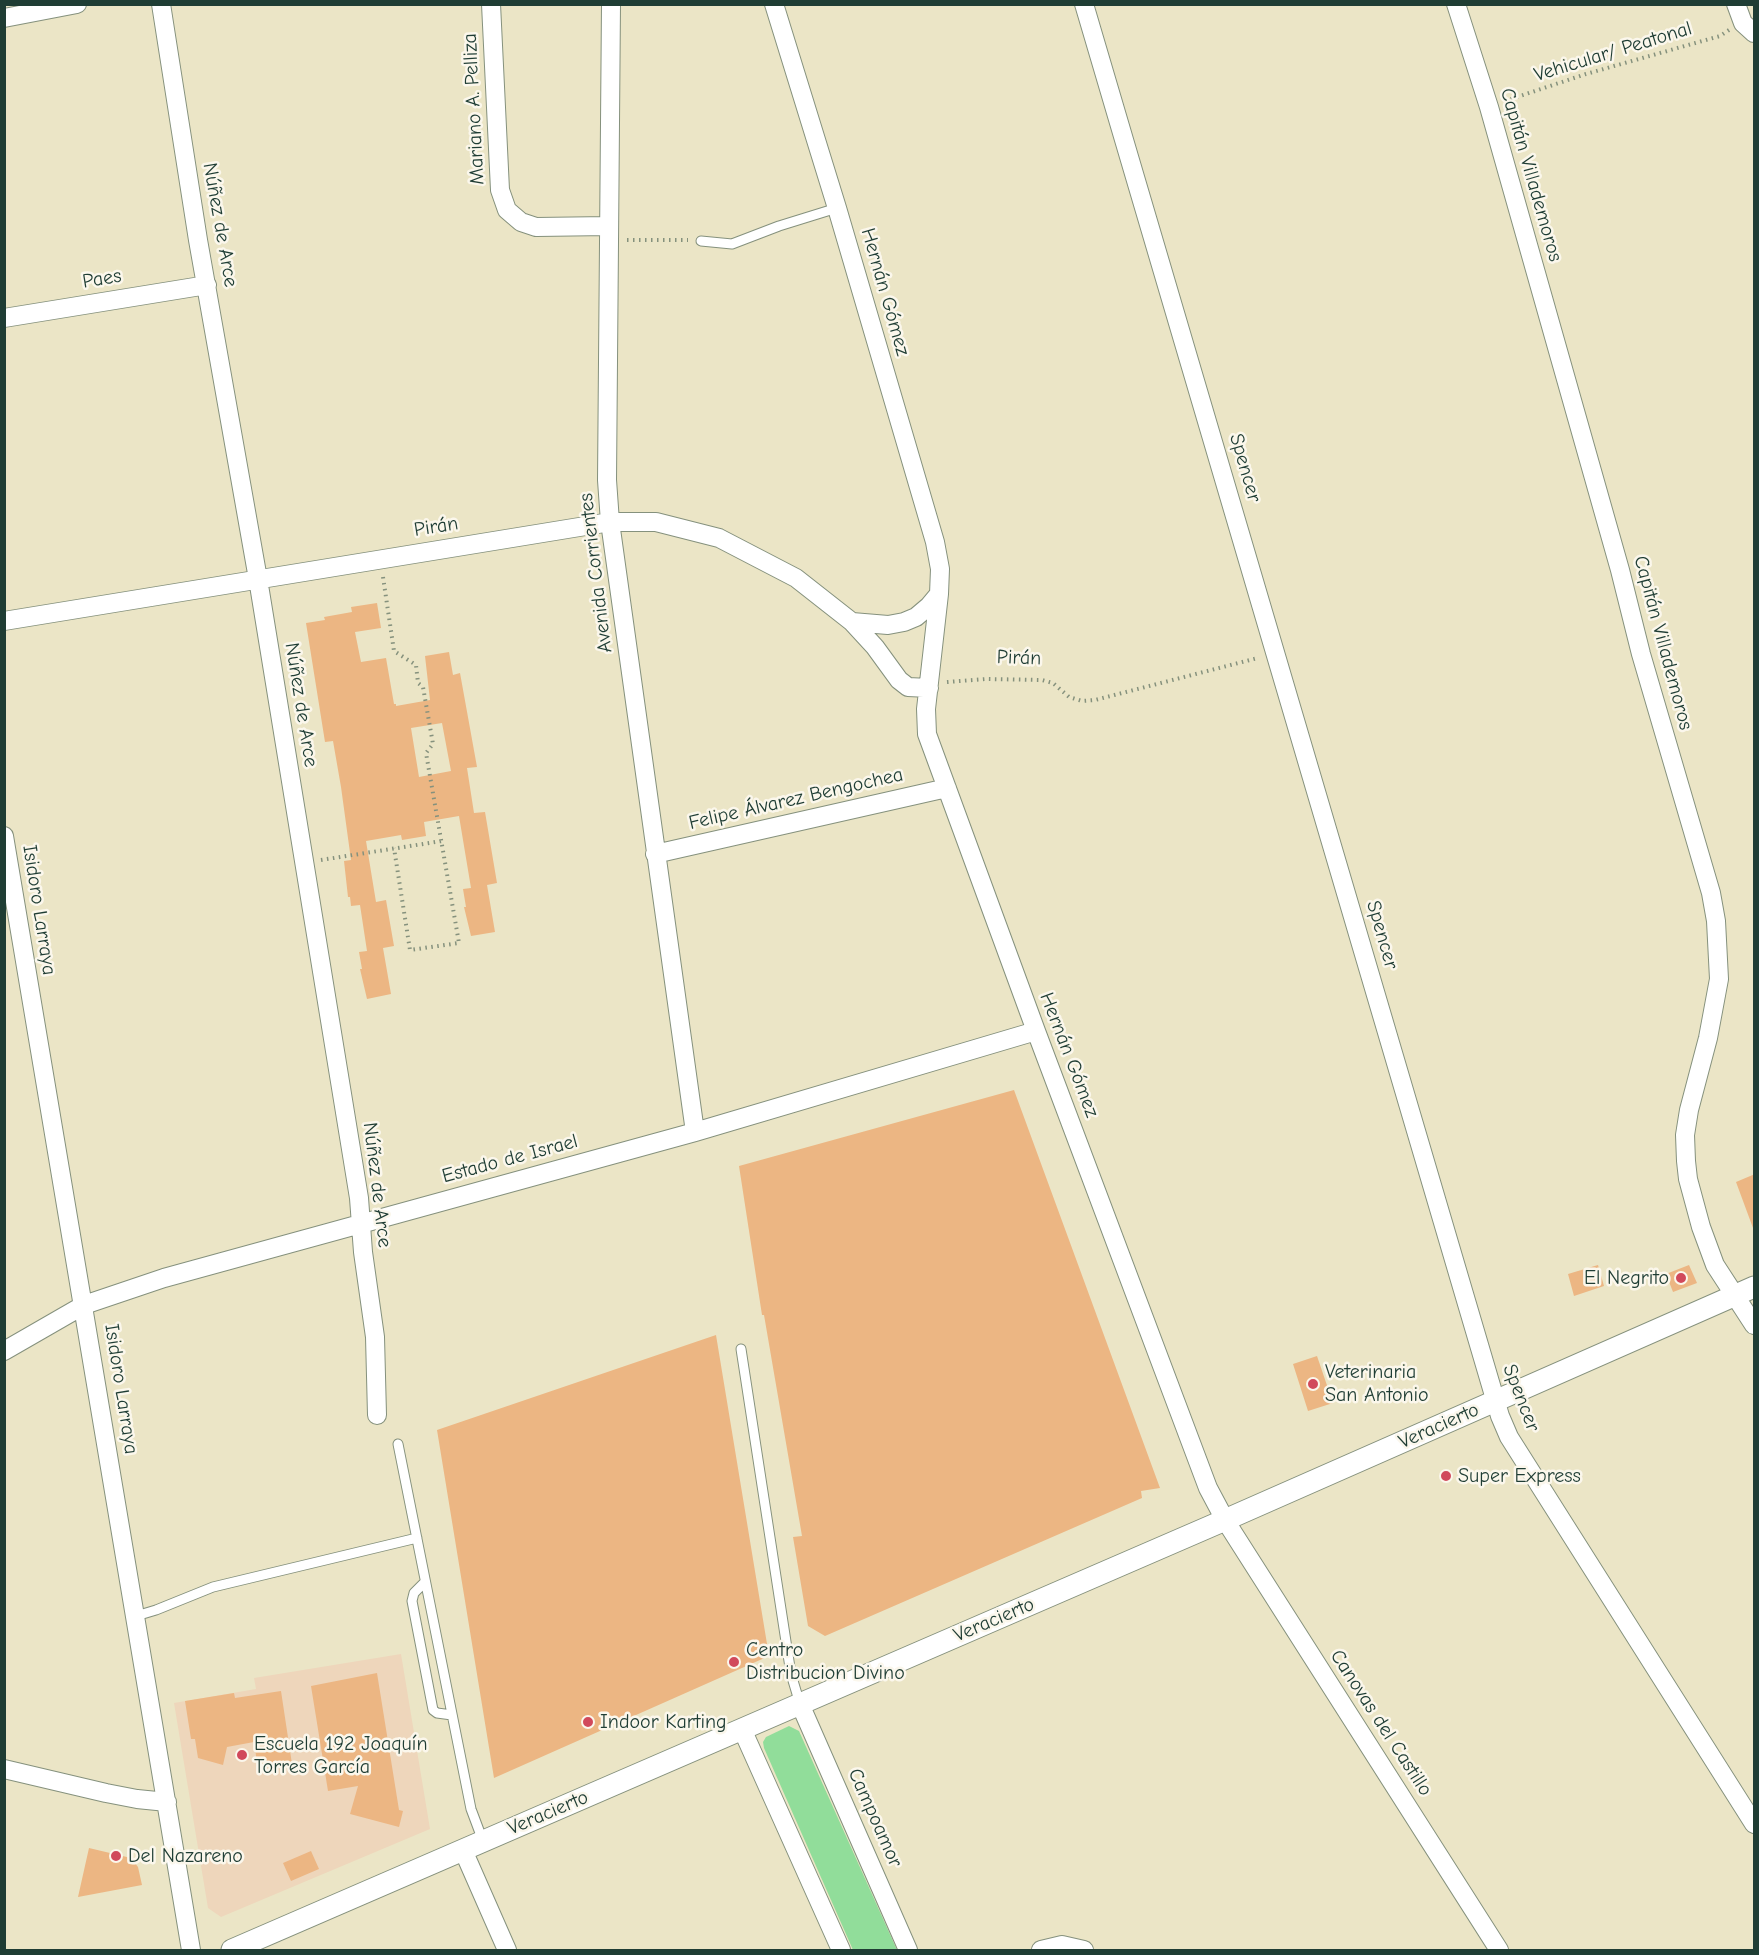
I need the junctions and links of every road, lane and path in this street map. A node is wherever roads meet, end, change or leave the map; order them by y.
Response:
1 (77, 4) edge
2 (161, 4) edge
3 (491, 4) edge
4 (611, 4) edge
5 (774, 4) edge
6 (1084, 4) edge
7 (1456, 4) edge
8 (1736, 4) edge
9 (4, 18) edge
10 (1749, 28) edge
11 (1489, 107) junction
12 (837, 208) junction
13 (609, 233) junction
14 (701, 241) joint
15 (207, 285) junction
16 (4, 318) edge
17 (610, 522) junction
18 (381, 559) junction
19 (258, 579) junction
20 (939, 594) junction
21 (4, 621) edge
22 (852, 622) junction
23 (1276, 653) junction
24 (929, 688) junction
25 (947, 788) junction
26 (4, 836) edge
27 (441, 841) junction
28 (394, 848) junction
29 (655, 854) junction
30 (304, 863) junction
31 (11, 921) edge
32 (1036, 1031) junction
33 (695, 1132) junction
34 (361, 1223) junction
35 (1745, 1291) edge
36 (84, 1305) junction
37 (1755, 1325) edge
38 (741, 1349) dead end
39 (4, 1351) edge
40 (1495, 1402) junction
41 (377, 1415) dead end
42 (398, 1444) dead end
43 (1225, 1521) junction
44 (417, 1538) junction
45 (425, 1582) junction
46 (136, 1616) junction
47 (800, 1704) junction
48 (452, 1714) junction
49 (742, 1729) junction
50 (4, 1769) edge
51 (166, 1802) junction
52 (1755, 1824) edge
53 (483, 1841) junction
54 (464, 1850) junction
55 (254, 1946) edge
56 (191, 1950) edge
57 (232, 1950) edge
58 (507, 1950) edge
59 (841, 1950) edge
60 (908, 1950) edge
61 (1041, 1950) edge
62 (1084, 1950) edge
63 (1499, 1950) edge

1 - 9 street
2 - 15 street, Núñez de Arce
3 - 13 street, Mariano A. Pelliza
4 - 13 street, Avenida Corrientes
5 - 12 street, Hernán Gómez
6 - 23 street, Spencer
7 - 11 street, Capitán Villademoros
8 - 10 street
10 - 11 path, Vehicular/ Peatonal
11 - 35 street, Capitán Villademoros
12 - 14 lane
12 - 20 street, Hernán Gómez
13 - 14 path
13 - 17 street, Avenida Corrientes
15 - 16 street, Paes
15 - 19 street, Núñez de Arce
17 - 18 street, Pirán
17 - 22 street, Pirán
17 - 29 street, Avenida Corrientes
18 - 19 street, Pirán
18 - 27 path
19 - 21 street, Pirán
19 - 30 street, Núñez de Arce
20 - 22 street
20 - 24 street, Hernán Gómez
22 - 24 street, Pirán
23 - 24 path, Pirán
23 - 40 street, Spencer
24 - 25 street, Hernán Gómez
25 - 29 street, Felipe Álvarez Bengochea
25 - 32 street, Hernán Gómez
26 - 31 street, Isidoro Larraya
27 - 28 path
27 - 28 path
28 - 30 path
29 - 33 street, Avenida Corrientes
30 - 34 street, Núñez de Arce
31 - 36 street, Isidoro Larraya
32 - 33 street, Estado de Israel
32 - 43 street, Hernán Gómez
33 - 34 street, Estado de Israel
34 - 36 street, Estado de Israel
34 - 41 street, Núñez de Arce
35 - 37 street, Capitán Villademoros
35 - 40 street, Veracierto
36 - 39 street, Estado de Israel
36 - 46 street, Isidoro Larraya
38 - 47 lane
40 - 43 street, Veracierto
40 - 52 street, Spencer
42 - 44 lane
43 - 47 street, Veracierto
43 - 63 street, Canovas del Castillo
44 - 45 lane
44 - 46 lane
45 - 48 lane
45 - 48 lane
46 - 51 street, Isidoro Larraya
47 - 49 street, Veracierto
47 - 60 street, Campoamor
48 - 53 lane
49 - 53 street, Veracierto
49 - 59 street
50 - 51 street
51 - 56 street, Isidoro Larraya
53 - 54 street, Veracierto
54 - 55 street, Veracierto
54 - 58 street
55 - 57 street, Veracierto
61 - 62 street

